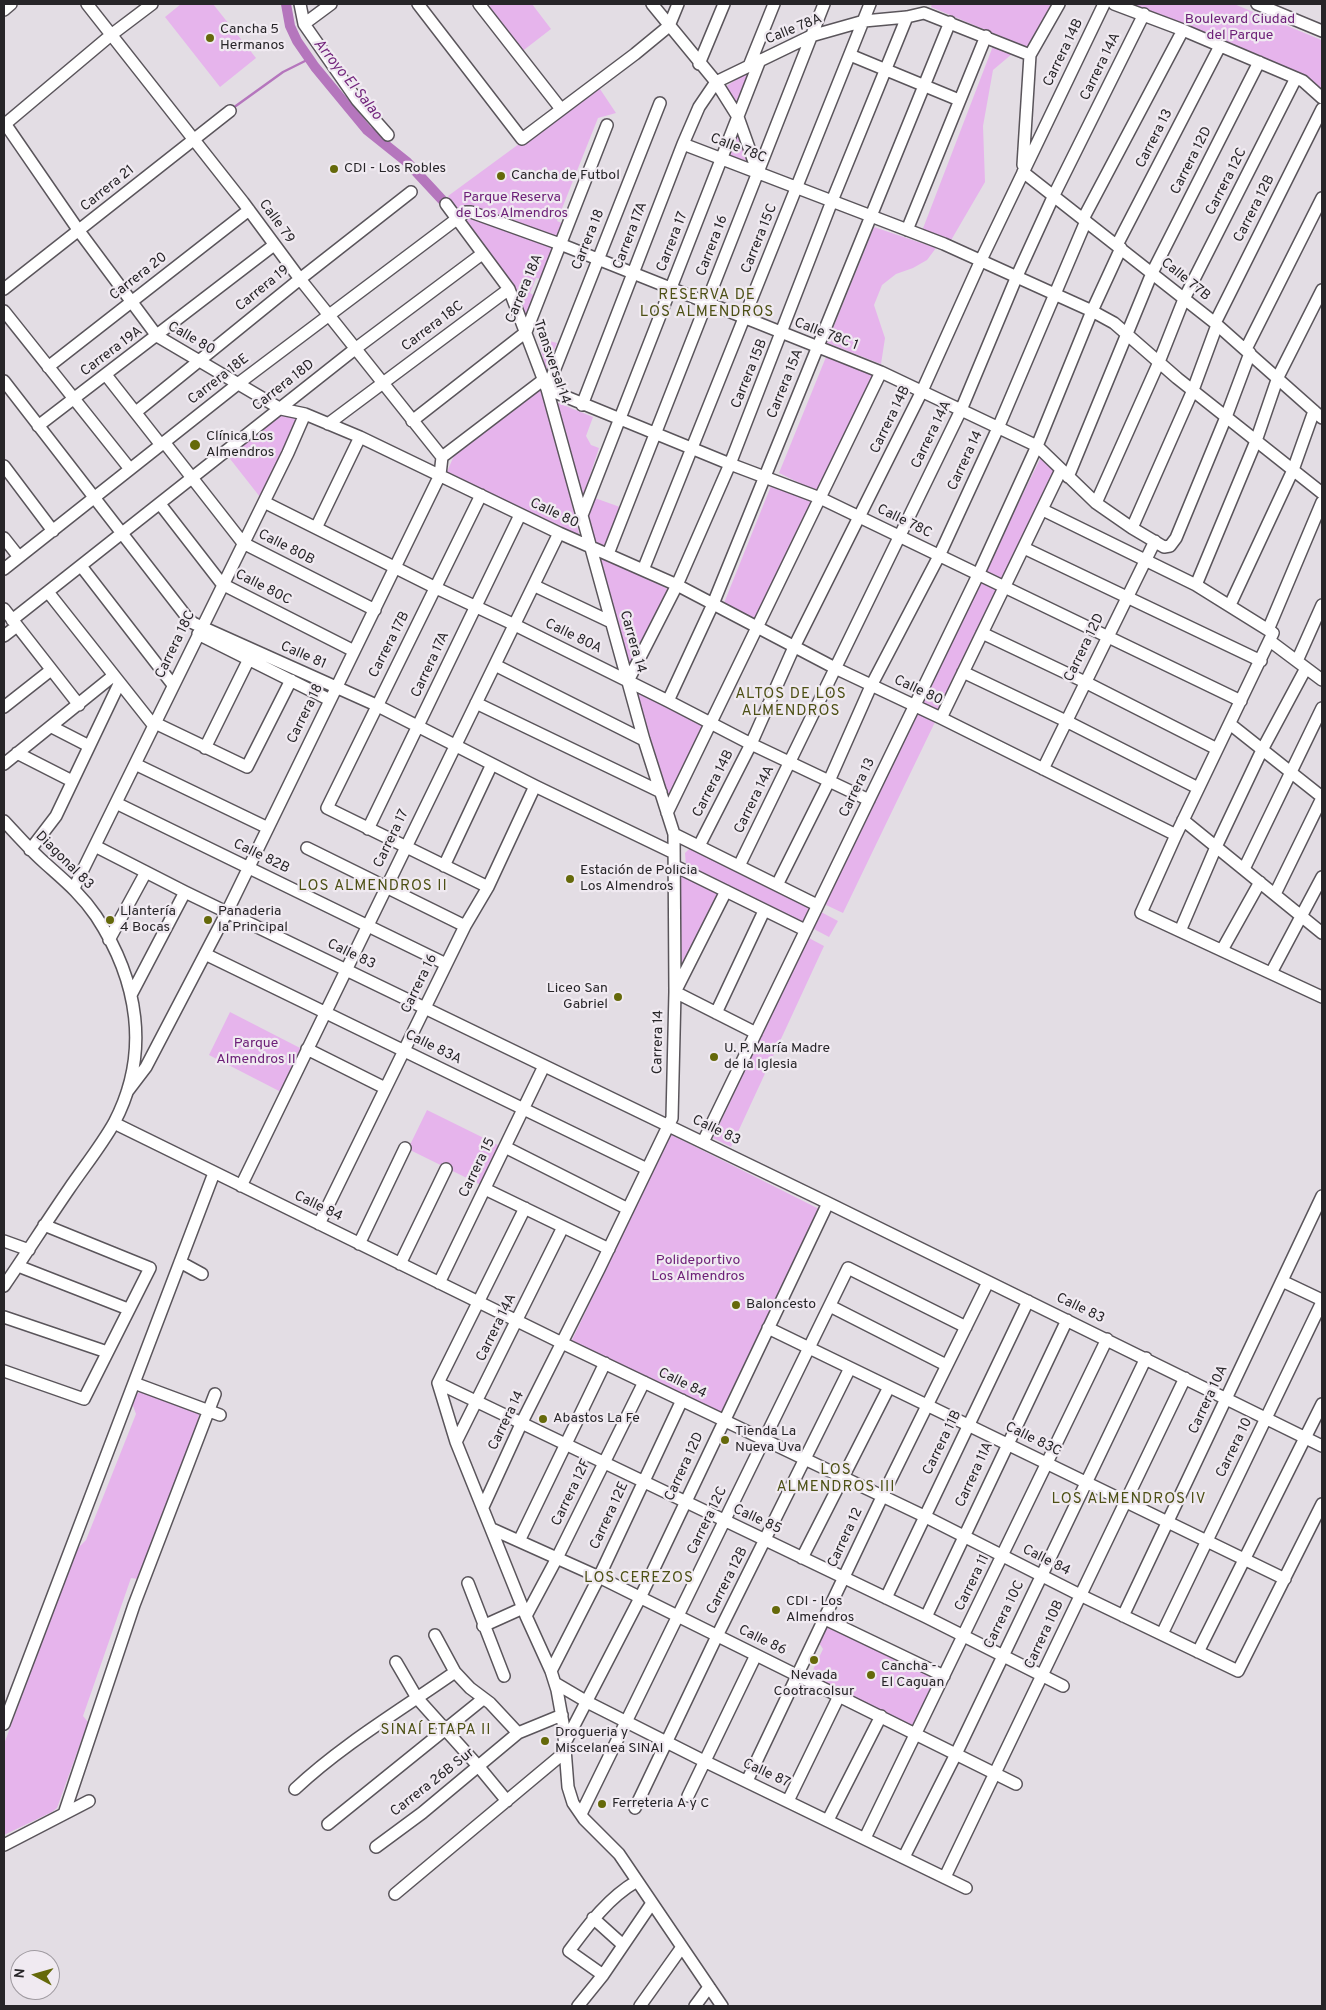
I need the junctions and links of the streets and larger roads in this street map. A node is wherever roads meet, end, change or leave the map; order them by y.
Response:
1 (12, 4) edge
2 (87, 4) edge
3 (152, 4) edge
4 (300, 4) edge
5 (331, 4) edge
6 (418, 4) edge
7 (479, 4) edge
8 (652, 4) edge
9 (678, 4) edge
10 (724, 4) edge
11 (774, 4) edge
12 (824, 4) edge
13 (870, 4) edge
14 (1059, 4) edge
15 (1104, 4) edge
16 (1114, 4) edge
17 (1257, 4) edge
18 (926, 8) edge
19 (4, 10) edge
20 (1144, 14) junction
21 (907, 16) junction
22 (864, 21) junction
23 (950, 22) junction
24 (304, 24) junction
25 (669, 26) junction
26 (1183, 30) junction
27 (1322, 31) edge
28 (111, 35) junction
29 (811, 36) junction
30 (986, 36) junction
31 (1220, 46) junction
32 (850, 55) junction
33 (1030, 55) junction
34 (1259, 62) junction
35 (755, 63) junction
36 (700, 64) junction
37 (886, 70) junction
38 (1296, 78) junction
39 (716, 82) junction
40 (924, 86) junction
41 (1322, 98) edge
42 (959, 100) junction
43 (660, 103) dead end
44 (561, 109) junction
45 (1322, 109) edge
46 (230, 111) dead end
47 (738, 118) junction
48 (4, 124) edge
49 (607, 125) dead end
50 (388, 134) dead end
51 (194, 140) junction
52 (683, 144) junction
53 (722, 159) junction
54 (758, 172) junction
55 (1023, 172) junction
56 (797, 188) junction
57 (411, 192) dead end
58 (1054, 195) junction
59 (1322, 198) edge
60 (832, 201) junction
61 (446, 204) dead end
62 (249, 210) junction
63 (871, 216) junction
64 (457, 218) junction
65 (1084, 220) junction
66 (907, 230) junction
67 (79, 231) junction
68 (560, 244) junction
69 (274, 245) junction
70 (1119, 246) junction
71 (482, 254) junction
72 (597, 260) junction
73 (981, 260) junction
74 (1152, 273) junction
75 (633, 274) junction
76 (1017, 276) junction
77 (300, 279) junction
78 (4, 289) edge
79 (508, 289) junction
80 (670, 289) junction
81 (1322, 290) edge
82 (1054, 295) junction
83 (1184, 299) junction
84 (130, 303) junction
85 (706, 303) junction
86 (1092, 311) junction
87 (4, 312) edge
88 (328, 315) junction
89 (744, 318) junction
90 (1216, 324) junction
91 (526, 332) junction
92 (782, 334) junction
93 (1128, 335) junction
94 (157, 336) junction
95 (817, 348) junction
96 (356, 349) junction
97 (1248, 351) junction
98 (199, 361) junction
99 (1159, 362) junction
100 (48, 367) junction
101 (881, 372) junction
102 (106, 375) junction
103 (1278, 377) junction
104 (4, 381) edge
105 (239, 383) junction
106 (382, 384) junction
107 (545, 385) junction
108 (1193, 390) junction
109 (922, 391) junction
110 (74, 399) junction
111 (582, 404) junction
112 (281, 408) junction
113 (961, 410) junction
114 (136, 412) junction
115 (305, 414) junction
116 (1318, 414) edge
117 (1226, 417) junction
118 (619, 420) junction
119 (412, 421) junction
120 (328, 424) junction
121 (38, 426) junction
122 (998, 428) junction
123 (656, 434) junction
124 (360, 437) junction
125 (1256, 441) junction
126 (163, 444) junction
127 (1037, 446) junction
128 (692, 449) junction
129 (442, 457) junction
130 (730, 464) junction
131 (4, 466) edge
132 (130, 469) junction
133 (1293, 470) junction
134 (1064, 474) junction
135 (440, 475) junction
136 (192, 477) junction
137 (764, 478) junction
138 (1322, 493) edge
139 (481, 496) junction
140 (94, 498) junction
141 (820, 498) junction
142 (264, 502) junction
143 (1322, 502) edge
144 (1096, 503) junction
145 (160, 504) junction
146 (1043, 510) junction
147 (520, 515) junction
148 (860, 517) junction
149 (581, 518) junction
150 (316, 528) junction
151 (1132, 528) junction
152 (53, 531) junction
153 (122, 533) junction
154 (559, 534) junction
155 (899, 537) junction
156 (4, 538) edge
157 (1155, 541) junction
158 (243, 543) junction
159 (590, 547) junction
160 (1024, 548) junction
161 (608, 554) junction
162 (939, 556) junction
163 (19, 557) junction
164 (1146, 560) junction
165 (81, 566) junction
166 (396, 568) junction
167 (4, 569) edge
168 (643, 570) junction
169 (978, 575) junction
170 (222, 584) junction
171 (677, 585) junction
172 (1196, 585) junction
173 (535, 586) junction
174 (1004, 587) junction
175 (436, 588) junction
176 (48, 592) junction
177 (1128, 597) junction
178 (713, 604) junction
179 (1322, 605) edge
180 (476, 606) junction
181 (1230, 606) junction
182 (4, 609) edge
183 (375, 610) junction
184 (610, 622) junction
185 (15, 623) junction
186 (515, 625) junction
187 (757, 627) junction
188 (200, 630) junction
189 (982, 633) junction
190 (4, 636) edge
191 (1269, 636) junction
192 (1107, 638) junction
193 (794, 647) junction
194 (354, 651) junction
195 (248, 658) junction
196 (1261, 661) junction
197 (495, 665) junction
198 (1301, 665) junction
199 (835, 668) junction
200 (51, 670) junction
201 (963, 672) junction
202 (116, 680) junction
203 (291, 680) junction
204 (1322, 680) edge
205 (628, 681) junction
206 (1085, 682) junction
207 (173, 685) junction
208 (872, 686) junction
209 (336, 687) junction
210 (330, 700) junction
211 (668, 700) junction
212 (1241, 701) junction
213 (476, 703) junction
214 (79, 705) junction
215 (376, 705) junction
216 (916, 706) junction
217 (4, 708) edge
218 (1322, 708) edge
219 (941, 718) junction
220 (1066, 721) junction
221 (711, 723) junction
222 (1230, 724) junction
223 (154, 725) junction
224 (52, 727) junction
225 (418, 727) junction
226 (644, 740) junction
227 (456, 744) junction
228 (751, 744) junction
229 (89, 746) junction
230 (205, 748) junction
231 (1217, 749) junction
232 (1262, 750) junction
233 (17, 754) junction
234 (790, 763) junction
235 (4, 764) edge
236 (135, 764) junction
237 (492, 764) junction
238 (1043, 769) junction
239 (1292, 771) junction
240 (72, 781) junction
241 (829, 781) junction
242 (536, 786) junction
243 (1198, 788) junction
244 (660, 792) junction
245 (1322, 797) edge
246 (869, 800) junction
247 (116, 803) junction
248 (667, 813) junction
249 (1183, 820) junction
250 (4, 821) edge
251 (268, 828) junction
252 (368, 829) junction
253 (674, 834) junction
254 (1176, 835) junction
255 (95, 846) junction
256 (699, 846) junction
257 (1216, 846) junction
258 (307, 848) dead end
259 (405, 848) junction
260 (30, 850) junction
261 (674, 853) junction
262 (444, 866) junction
263 (675, 866) junction
264 (739, 866) junction
265 (248, 868) junction
266 (1244, 869) junction
267 (146, 872) junction
268 (1322, 877) edge
269 (1260, 882) junction
270 (777, 885) junction
271 (488, 887) junction
272 (74, 888) junction
273 (386, 888) junction
274 (726, 891) junction
275 (185, 892) junction
276 (1275, 894) junction
277 (817, 905) junction
278 (764, 911) junction
279 (227, 912) junction
280 (1301, 916) junction
281 (367, 926) junction
282 (465, 926) junction
283 (805, 930) junction
284 (1180, 931) junction
285 (1322, 933) edge
286 (109, 940) junction
287 (1222, 950) junction
288 (205, 954) junction
289 (446, 964) junction
290 (346, 970) junction
291 (1271, 974) junction
292 (675, 992) junction
293 (131, 994) junction
294 (1322, 997) edge
295 (425, 1008) junction
296 (325, 1012) junction
297 (716, 1013) junction
298 (756, 1033) junction
299 (307, 1049) junction
300 (404, 1050) junction
301 (544, 1066) junction
302 (385, 1088) junction
303 (127, 1092) junction
304 (523, 1109) junction
305 (114, 1123) junction
306 (669, 1125) junction
307 (703, 1142) junction
308 (505, 1147) junction
309 (405, 1148) dead end
310 (446, 1169) dead end
311 (647, 1169) junction
312 (214, 1173) junction
313 (241, 1186) junction
314 (485, 1189) junction
315 (1322, 1196) edge
316 (828, 1203) junction
317 (525, 1208) junction
318 (628, 1208) junction
319 (319, 1224) junction
320 (44, 1225) junction
321 (563, 1227) junction
322 (4, 1241) edge
323 (359, 1244) junction
324 (609, 1249) junction
325 (29, 1250) junction
326 (180, 1262) junction
327 (400, 1264) junction
328 (18, 1266) junction
329 (202, 1274) dead end
330 (1282, 1281) junction
331 (988, 1282) junction
332 (439, 1284) junction
333 (4, 1286) edge
334 (1028, 1301) junction
335 (1322, 1301) edge
336 (479, 1302) junction
337 (830, 1306) junction
338 (128, 1310) junction
339 (4, 1317) edge
340 (517, 1320) junction
341 (1067, 1320) junction
342 (966, 1327) junction
343 (768, 1328) junction
344 (1107, 1339) junction
345 (562, 1343) junction
346 (809, 1348) junction
347 (107, 1352) junction
348 (1146, 1358) junction
349 (605, 1363) junction
350 (946, 1365) junction
351 (850, 1368) junction
352 (4, 1371) edge
353 (1185, 1378) junction
354 (644, 1382) junction
355 (134, 1383) junction
356 (438, 1383) junction
357 (889, 1387) junction
358 (215, 1394) dead end
359 (1226, 1399) junction
360 (682, 1400) junction
361 (478, 1401) junction
362 (1322, 1404) edge
363 (927, 1405) junction
364 (209, 1411) junction
365 (220, 1415) dead end
366 (1266, 1419) junction
367 (724, 1420) junction
368 (522, 1422) junction
369 (968, 1424) junction
370 (1306, 1438) junction
371 (764, 1440) junction
372 (456, 1442) junction
373 (566, 1443) junction
374 (1007, 1444) junction
375 (1322, 1446) edge
376 (806, 1459) junction
377 (603, 1462) junction
378 (1047, 1464) junction
379 (844, 1477) junction
380 (643, 1482) junction
381 (1086, 1483) junction
382 (882, 1496) junction
383 (685, 1502) junction
384 (1125, 1502) junction
385 (1322, 1504) edge
386 (483, 1507) junction
387 (924, 1516) junction
388 (724, 1521) junction
389 (1167, 1523) junction
390 (492, 1528) junction
391 (963, 1536) junction
392 (519, 1540) junction
393 (766, 1541) junction
394 (1207, 1541) junction
395 (1002, 1556) junction
396 (557, 1558) junction
397 (802, 1558) junction
398 (1245, 1560) junction
399 (1041, 1575) junction
400 (598, 1577) junction
401 (844, 1578) junction
402 (1285, 1579) junction
403 (468, 1583) dead end
404 (1080, 1595) junction
405 (640, 1598) junction
406 (886, 1598) junction
407 (525, 1612) junction
408 (1123, 1616) junction
409 (678, 1617) junction
410 (926, 1617) junction
411 (825, 1619) junction
412 (483, 1626) junction
413 (435, 1634) dead end
414 (1162, 1634) junction
415 (717, 1636) junction
416 (964, 1636) junction
417 (1198, 1652) junction
418 (756, 1655) junction
419 (1002, 1656) junction
420 (396, 1662) dead end
421 (552, 1671) junction
422 (455, 1672) junction
423 (798, 1675) junction
424 (504, 1676) dead end
425 (944, 1676) junction
426 (1043, 1676) junction
427 (555, 1683) junction
428 (1063, 1686) dead end
429 (839, 1696) junction
430 (417, 1698) junction
431 (483, 1699) junction
432 (586, 1702) junction
433 (562, 1715) junction
434 (881, 1716) junction
435 (626, 1722) junction
436 (4, 1724) edge
437 (445, 1731) junction
438 (518, 1733) junction
439 (916, 1734) junction
440 (666, 1742) junction
441 (565, 1748) junction
442 (956, 1754) junction
443 (704, 1761) junction
444 (479, 1767) junction
445 (996, 1774) junction
446 (747, 1781) junction
447 (1016, 1784) dead end
448 (295, 1789) dead end
449 (688, 1796) dead end
450 (88, 1801) dead end
451 (507, 1801) junction
452 (788, 1801) junction
453 (635, 1808) dead end
454 (64, 1814) junction
455 (581, 1814) junction
456 (828, 1820) junction
457 (328, 1824) dead end
458 (865, 1838) junction
459 (4, 1844) edge
460 (376, 1847) dead end
461 (904, 1857) junction
462 (945, 1878) junction
463 (636, 1879) junction
464 (966, 1888) dead end
465 (395, 1894) dead end
466 (652, 1903) junction
467 (593, 1918) junction
468 (624, 1944) junction
469 (682, 1947) junction
470 (603, 1975) junction
471 (709, 1987) junction
472 (578, 2006) edge
473 (640, 2006) edge
474 (695, 2006) edge
475 (722, 2006) edge

1 - 19 street
2 - 28 street, Calle 79
3 - 28 street
4 - 24 street
5 - 24 street
6 - 44 street
7 - 44 street
8 - 25 street
9 - 25 street
10 - 36 street
11 - 35 street, Carrera 17
12 - 29 street, Carrera 16
13 - 22 street, Carrera 15C
14 - 33 street
15 - 55 street, Carrera 14B
16 - 20 street
17 - 27 street
18 - 21 street, Calle 78A
18 - 23 street, Calle 78A
20 - 26 street
20 - 58 street, Carrera 14A
21 - 22 street, Calle 78A
21 - 37 street, Carrera 15B
22 - 29 street, Calle 78A
22 - 32 street, Carrera 15C
23 - 30 street, Calle 78A
23 - 40 street, Carrera 15A
24 - 50 street
25 - 36 street
25 - 44 street
26 - 31 street
26 - 65 street
28 - 48 street
28 - 51 street, Calle 79
29 - 35 street, Calle 78A
29 - 54 street, Carrera 16
30 - 33 street, Calle 78A
30 - 42 street
31 - 34 street
31 - 70 street, Carrera 13
32 - 37 street
32 - 56 street, Carrera 15C
33 - 55 street
34 - 38 street
34 - 74 street, Carrera 12D
35 - 39 street, Calle 78A
35 - 47 street, Carrera 17
36 - 39 street
37 - 40 street
37 - 60 street, Carrera 15B
38 - 41 street
38 - 83 street, Carrera 12C
39 - 47 street
39 - 52 street, Carrera 17A
40 - 42 street
40 - 63 street, Carrera 15A
42 - 66 street
43 - 72 street, Carrera 18
45 - 90 street, Carrera 12B
46 - 51 street, Carrera 21
47 - 53 street, Carrera 17
47 - 54 street
48 - 67 street, Calle 80
49 - 68 street, Carrera 18A
51 - 62 street, Calle 79
51 - 67 street, Carrera 21
52 - 53 street, Calle 78C
52 - 75 street, Carrera 17A
53 - 54 street, Calle 78C
53 - 80 street, Carrera 17
54 - 56 street, Calle 78C
54 - 85 street, Carrera 16
55 - 58 street, Calle 77B
55 - 73 street, Carrera 14B
56 - 60 street, Calle 78C
56 - 89 street, Carrera 15C
57 - 77 street, Carrera 19
58 - 65 street, Calle 77B
58 - 76 street, Carrera 14A
59 - 97 street
60 - 63 street, Calle 78C
60 - 92 street, Carrera 15B
61 - 64 street, Transversal 14
62 - 69 street, Calle 79
62 - 84 street, Carrera 20
63 - 66 street, Calle 78C
63 - 95 street, Carrera 15A
64 - 68 street, Calle 78C 1
64 - 71 street, Transversal 14
64 - 88 street, Carrera 18E
65 - 70 street, Calle 77B
65 - 82 street, Carrera 14
66 - 73 street, Calle 78C
67 - 78 street, Carrera 21
67 - 84 street, Calle 80
68 - 72 street, Calle 78C 1
68 - 91 street, Carrera 18A
69 - 77 street, Calle 79
69 - 94 street, Carrera 19A
70 - 74 street, Calle 77B
70 - 86 street, Carrera 13
71 - 79 street, Transversal 14
71 - 96 street, Carrera 18D
72 - 75 street, Calle 78C 1
72 - 107 street, Carrera 18
73 - 76 street, Calle 78C
73 - 109 street, Carrera 14B
74 - 83 street, Calle 77B
74 - 93 street, Carrera 12D
75 - 80 street, Calle 78C 1
75 - 111 street, Carrera 17A
76 - 82 street, Calle 78C
76 - 113 street, Carrera 14A
77 - 88 street, Calle 79
77 - 98 street, Carrera 19
79 - 91 street, Transversal 14
79 - 106 street, Carrera 18C
80 - 85 street, Calle 78C 1
80 - 118 street, Carrera 17
81 - 103 street
82 - 86 street, Calle 78C
82 - 122 street, Carrera 14
83 - 90 street, Calle 77B
83 - 99 street, Carrera 12C
84 - 94 street, Calle 80
84 - 100 street, Carrera 20
85 - 89 street, Calle 78C 1
85 - 123 street, Carrera 16
86 - 93 street, Calle 78C
86 - 127 street, Carrera 13
87 - 100 street
88 - 96 street, Calle 79
88 - 105 street, Carrera 18E
89 - 92 street, Calle 78C 1
89 - 128 street, Carrera 15C
90 - 97 street, Calle 77B
90 - 108 street, Carrera 12B
91 - 107 street, Transversal 14
91 - 119 street, Carrera 18A
92 - 95 street, Calle 78C 1
92 - 130 street, Carrera 15B
93 - 99 street, Calle 78C
93 - 134 street, Carrera 12D
94 - 98 street, Calle 80
94 - 102 street, Carrera 19A
95 - 101 street, Calle 78C 1
95 - 137 street, Carrera 15A
96 - 106 street, Calle 79
96 - 112 street, Carrera 18D
97 - 103 street, Calle 77B
97 - 117 street
98 - 105 street, Calle 80
98 - 114 street, Carrera 19
99 - 108 street, Calle 78C
99 - 144 street, Carrera 12C
100 - 110 street
101 - 109 street, Calle 78C 1
101 - 141 street
102 - 110 street, Carrera 19A
102 - 114 street, Calle 80B
103 - 116 street, Calle 77B
103 - 125 street
104 - 121 street, Calle 81
105 - 112 street, Calle 80
105 - 126 street, Carrera 18E
106 - 119 street, Calle 79
106 - 120 street, Carrera 18C
107 - 111 street, Calle 78C
107 - 129 street
107 - 149 street, Transversal 14
108 - 117 street, Calle 78C
108 - 151 street, Carrera 12B
109 - 113 street, Calle 78C 1
109 - 148 street, Carrera 14B
110 - 121 street, Carrera 19A
110 - 132 street
111 - 118 street, Calle 78C
112 - 115 street, Calle 80
112 - 136 street, Carrera 18D
113 - 122 street, Calle 78C 1
113 - 155 street, Carrera 14A
114 - 126 street, Calle 80B
115 - 120 street, Calle 80
115 - 142 street, Carrera 18C
116 - 133 street
117 - 125 street, Calle 78C
117 - 157 street
118 - 123 street, Calle 78C
118 - 149 street, Carrera 17
119 - 129 street, Calle 79
120 - 124 street, Calle 80
121 - 140 street, Calle 81
122 - 127 street, Calle 78C 1
122 - 162 street, Carrera 14
123 - 128 street, Calle 78C
123 - 161 street, Carrera 16
124 - 135 street, Calle 80
124 - 150 street
125 - 133 street, Calle 78C
125 - 172 street
126 - 132 street, Carrera 18E
126 - 136 street, Calle 80B
127 - 134 street, Calle 78C 1
127 - 169 street, Carrera 13
128 - 130 street, Calle 78C
128 - 168 street, Carrera 15C
129 - 135 street, Carrera 18
130 - 137 street, Calle 78C
130 - 171 street, Carrera 15B
131 - 152 street
132 - 140 street, Carrera 18E
133 - 138 street, Calle 78C
133 - 181 street
134 - 144 street, Calle 78C 1
134 - 146 street
135 - 139 street, Calle 80
135 - 166 street, Carrera 18
136 - 145 street, Carrera 18D
136 - 158 street, Calle 80B
137 - 141 street, Calle 78C
137 - 178 street, Carrera 15A
139 - 147 street, Calle 80
139 - 175 street, Carrera 17B
140 - 152 street, Carrera 18E
140 - 153 street, Calle 81
141 - 148 street, Calle 78C
141 - 187 street
142 - 150 street, Calle 80A
142 - 158 street, Carrera 18C
143 - 191 street
144 - 151 street, Calle 78C 1
145 - 153 street, Carrera 18D
145 - 170 street, Calle 80C
146 - 160 street
146 - 164 street
147 - 154 street, Calle 80
147 - 180 street, Carrera 17A
148 - 155 street, Calle 78C
148 - 193 street, Carrera 14B
149 - 159 street, Transversal 14
150 - 166 street, Calle 80A
151 - 157 street, Calle 78C 1
152 - 163 street, Carrera 18E
153 - 165 street, Carrera 18D
153 - 188 street, Calle 81
154 - 159 street, Calle 80
154 - 173 street, Carrera 17
155 - 162 street, Calle 78C
155 - 199 street, Carrera 14A
156 - 163 street
157 - 164 street, Carrera 12D
158 - 170 street, Carrera 18C
158 - 183 street, Calle 80B
159 - 161 street, Calle 80
159 - 184 street, Carrera 14
160 - 174 street
160 - 177 street
161 - 168 street, Calle 80
162 - 169 street, Calle 78C
162 - 208 street, Carrera 14
163 - 167 street, Carrera 18E
164 - 172 street
164 - 177 street, Carrera 12D
165 - 176 street, Carrera 18D
165 - 207 street
166 - 175 street, Calle 80A
166 - 183 street, Carrera 18
168 - 171 street, Calle 80
169 - 174 street, Calle 78C
169 - 216 street, Carrera 13
170 - 188 street, Carrera 18C
170 - 194 street, Calle 80C
171 - 178 street, Calle 80
171 - 205 street, Carrera 15B
172 - 181 street
173 - 184 street
173 - 186 street, Carrera 17
174 - 189 street
174 - 192 street, Calle 78C
175 - 180 street, Calle 80A
175 - 215 street, Carrera 17B
176 - 185 street, Carrera 18D
176 - 202 street
177 - 192 street, Carrera 12D
177 - 196 street
178 - 187 street, Calle 80
178 - 211 street, Carrera 15A
179 - 198 street
180 - 186 street, Calle 80A
180 - 225 street, Carrera 17A
181 - 191 street
182 - 185 street
183 - 194 street, Carrera 18
184 - 205 street, Carrera 14
185 - 190 street, Carrera 18D
185 - 200 street
186 - 197 street, Carrera 17
186 - 205 street, Calle 80A
187 - 193 street, Calle 80
187 - 221 street
188 - 195 street, Calle 81
188 - 207 street, Carrera 18C
188 - 209 street, Calle 81
189 - 201 street
189 - 206 street
191 - 196 street
191 - 198 street
192 - 206 street, Carrera 12D
192 - 212 street, Calle 78C
193 - 199 street, Calle 80
193 - 228 street, Carrera 14B
194 - 209 street, Carrera 18
195 - 203 street, Calle 81
195 - 230 street
196 - 212 street
197 - 213 street, Carrera 17
197 - 226 street
198 - 204 street
198 - 232 street
199 - 208 street, Calle 80
199 - 234 street, Carrera 14A
200 - 214 street
200 - 217 street
201 - 219 street
201 - 220 street
202 - 214 street
202 - 223 street
202 - 229 street
203 - 210 street, Calle 81
203 - 230 street
205 - 211 street, Calle 80A
205 - 226 street, Carrera 14
206 - 220 street, Carrera 12D
206 - 231 street
207 - 223 street, Carrera 18C
208 - 216 street, Calle 80
208 - 241 street, Carrera 14
209 - 210 street, Carrera 18
209 - 215 street, Calle 81
210 - 251 street, Carrera 18
211 - 221 street, Calle 80A
212 - 222 street
213 - 227 street, Carrera 17
213 - 244 street
214 - 224 street
215 - 225 street, Calle 81
215 - 252 street, Carrera 17B
216 - 219 street, Calle 80
216 - 246 street, Carrera 13
218 - 239 street
219 - 238 street, Calle 80
220 - 238 street, Carrera 12D
220 - 243 street
221 - 228 street, Calle 80A
221 - 248 street
222 - 231 street
222 - 232 street
223 - 230 street
223 - 236 street, Carrera 18C
224 - 229 street
224 - 233 street
225 - 227 street, Calle 81
225 - 252 street, Carrera 17A
226 - 244 street, Carrera 14
227 - 237 street, Calle 81
227 - 259 street, Carrera 17
228 - 234 street, Calle 80A
228 - 256 street, Carrera 14B
229 - 240 street
231 - 243 street
232 - 239 street
232 - 257 street
233 - 235 street
233 - 240 street
234 - 241 street, Calle 80A
234 - 264 street, Carrera 14A
236 - 247 street, Carrera 18C
236 - 251 street
237 - 242 street, Calle 81
237 - 262 street
238 - 254 street, Calle 80
239 - 245 street
239 - 266 street
240 - 260 street
241 - 246 street, Calle 80A
241 - 270 street, Carrera 14
242 - 261 street, Calle 81
242 - 271 street, Carrera 16
243 - 249 street
244 - 248 street, Carrera 14
245 - 276 street
246 - 277 street, Carrera 13
247 - 255 street, Carrera 18C
247 - 265 street, Calle 82B
248 - 253 street, Carrera 14
249 - 254 street
249 - 257 street
250 - 260 street, Diagonal 83
251 - 265 street, Carrera 18
252 - 259 street
253 - 256 street
253 - 261 street, Carrera 14
254 - 284 street
255 - 267 street, Calle 83
255 - 272 street, Carrera 18C
256 - 264 street
257 - 266 street
257 - 284 street
258 - 273 street
259 - 262 street
259 - 273 street, Carrera 17
260 - 272 street, Diagonal 83
261 - 263 street, Carrera 14
262 - 271 street
263 - 274 street
263 - 292 street, Carrera 14
264 - 270 street
265 - 279 street, Carrera 18
265 - 281 street, Calle 82B
266 - 269 street
267 - 275 street, Calle 83
267 - 286 street
268 - 280 street
269 - 276 street
269 - 287 street
270 - 277 street
271 - 282 street, Carrera 16
272 - 286 street, Diagonal 83
273 - 281 street, Carrera 17
273 - 282 street
274 - 278 street
274 - 292 street
275 - 279 street, Calle 83
275 - 293 street
276 - 280 street
277 - 283 street, Carrera 13
278 - 283 street
278 - 297 street
279 - 288 street, Carrera 18
279 - 290 street, Calle 83
280 - 285 street
280 - 291 street
281 - 289 street, Calle 82B
281 - 290 street, Carrera 17
282 - 289 street, Carrera 16
283 - 298 street, Carrera 13
284 - 287 street
286 - 293 street, Diagonal 83
287 - 291 street
288 - 296 street, Calle 83A
288 - 303 street, Carrera 18
289 - 295 street, Carrera 16
290 - 295 street, Calle 83
290 - 296 street, Carrera 17
291 - 294 street
292 - 297 street
292 - 306 street, Carrera 14
293 - 303 street, Diagonal 83
295 - 300 street, Carrera 16
295 - 301 street, Calle 83
296 - 299 street, Carrera 17
296 - 300 street, Calle 83A
297 - 298 street
298 - 307 street, Carrera 13
299 - 302 street
299 - 313 street, Carrera 17
300 - 302 street, Carrera 16
300 - 304 street, Calle 83A
301 - 304 street, Carrera 15
301 - 306 street, Calle 83
302 - 319 street, Carrera 16
303 - 305 street, Diagonal 83
304 - 308 street, Carrera 15
304 - 311 street, Calle 83A
305 - 312 street, Calle 84
305 - 320 street, Diagonal 83
306 - 307 street, Calle 83
306 - 311 street, Carrera 14
307 - 316 street, Calle 83
308 - 314 street, Carrera 15
308 - 318 street
309 - 323 street
310 - 327 street
311 - 318 street, Carrera 14
312 - 313 street, Calle 84
312 - 326 street
313 - 319 street, Calle 84
314 - 317 street
314 - 332 street, Carrera 15
315 - 330 street, Carrera 10A
316 - 331 street, Calle 83
316 - 343 street, Carrera 12D
317 - 321 street
317 - 336 street
318 - 324 street, Carrera 14
319 - 323 street, Calle 84
320 - 325 street, Diagonal 83
320 - 338 street
321 - 324 street
321 - 340 street, Carrera 14A
322 - 325 street
323 - 327 street, Calle 84
324 - 345 street, Carrera 14
325 - 328 street, Diagonal 83
326 - 329 street
326 - 355 street
327 - 332 street, Calle 84
328 - 333 street, Diagonal 83
328 - 338 street
330 - 335 street
330 - 359 street, Carrera 10A
331 - 334 street, Calle 83
331 - 342 street, Carrera 12
332 - 336 street, Calle 84
334 - 341 street, Calle 83
334 - 369 street, Carrera 11B
335 - 366 street, Carrera 10
336 - 340 street, Calle 84
336 - 356 street
337 - 342 street, Carrera 12C
337 - 346 street, Carrera 12C
337 - 350 street
338 - 347 street
339 - 347 street
340 - 345 street, Calle 84
340 - 361 street, Carrera 14A
341 - 344 street, Calle 83
341 - 374 street, Carrera 11A
342 - 350 street, Carrera 12
343 - 346 street, Calle 83C
343 - 367 street, Carrera 12D
344 - 348 street, Calle 83
344 - 378 street, Carrera 11
345 - 349 street, Calle 84
345 - 368 street, Carrera 14
346 - 351 street, Calle 83C
346 - 371 street, Carrera 12C
347 - 352 street
348 - 353 street, Calle 83
348 - 381 street, Carrera 10C
349 - 354 street, Calle 84
349 - 373 street
350 - 363 street, Carrera 12
351 - 357 street, Calle 83C
351 - 376 street, Carrera 12B
353 - 359 street, Calle 83
353 - 384 street, Carrera 10B
354 - 360 street, Calle 84
354 - 377 street, Carrera 12F
355 - 364 street
355 - 436 street
356 - 361 street, Calle 85
356 - 372 street
357 - 363 street, Calle 83C
357 - 379 street
358 - 364 street
359 - 366 street, Calle 83
359 - 389 street, Carrera 10A
360 - 367 street, Calle 84
360 - 380 street, Carrera 12E
361 - 368 street, Calle 85
361 - 372 street, Carrera 14A
362 - 370 street
363 - 369 street, Calle 83C
363 - 382 street, Carrera 12
364 - 365 street
364 - 454 street
366 - 370 street, Calle 83
366 - 394 street, Carrera 10
367 - 371 street, Calle 84
367 - 383 street, Carrera 12D
368 - 373 street, Calle 85
368 - 386 street, Carrera 14
369 - 374 street, Calle 83C
369 - 387 street, Carrera 11B
370 - 375 street, Calle 83
370 - 398 street
371 - 376 street, Calle 84
371 - 388 street, Carrera 12C
372 - 386 street
373 - 377 street, Calle 85
373 - 392 street
374 - 378 street, Calle 83C
374 - 391 street, Carrera 11A
376 - 379 street, Calle 84
376 - 393 street, Carrera 12B
377 - 380 street, Calle 85
377 - 396 street, Carrera 12F
378 - 381 street, Calle 83C
378 - 395 street, Carrera 11
379 - 382 street, Calle 84
379 - 397 street
380 - 383 street, Calle 85
380 - 400 street, Carrera 12E
381 - 384 street, Calle 83C
381 - 399 street, Carrera 10C
382 - 387 street, Calle 84
382 - 401 street, Carrera 12
383 - 388 street, Calle 85
383 - 405 street, Carrera 12D
384 - 389 street, Calle 83C
384 - 404 street, Carrera 10B
385 - 402 street
386 - 390 street
387 - 391 street, Calle 84
387 - 406 street, Carrera 11B
388 - 393 street, Calle 85
388 - 409 street, Carrera 12C
389 - 394 street, Calle 83C
389 - 408 street, Carrera 10A
390 - 392 street, Calle 86
390 - 407 street
391 - 395 street, Calle 84
391 - 410 street, Carrera 11A
392 - 396 street, Calle 86
393 - 397 street, Calle 85
393 - 415 street, Carrera 12B
394 - 398 street, Calle 83C
394 - 414 street, Carrera 10
395 - 399 street, Calle 84
395 - 416 street, Carrera 11
396 - 400 street, Calle 86
396 - 407 street, Carrera 12F
397 - 401 street, Calle 85
398 - 402 street, Calle 83C
398 - 417 street
399 - 404 street, Calle 84
399 - 419 street, Carrera 10C
400 - 405 street, Calle 86
400 - 421 street, Carrera 12E
401 - 406 street, Calle 85
401 - 411 street, Carrera 12
402 - 417 street, Calle 84
403 - 412 street
404 - 408 street, Calle 84
404 - 426 street, Carrera 10B
405 - 409 street, Calle 86
405 - 432 street, Carrera 12D
406 - 410 street, Calle 85
407 - 412 street
407 - 421 street
408 - 414 street, Calle 84
409 - 415 street, Calle 86
409 - 435 street, Carrera 12C
410 - 416 street, Calle 85
411 - 423 street, Carrera 12
411 - 425 street
412 - 424 street
413 - 422 street
414 - 417 street, Calle 84
415 - 418 street, Calle 86
415 - 440 street, Carrera 12B
416 - 419 street, Calle 85
416 - 425 street, Carrera 11
418 - 423 street, Calle 86
418 - 443 street
419 - 426 street, Calle 85
419 - 442 street, Carrera 10C
420 - 430 street
421 - 427 street
422 - 430 street
422 - 431 street
423 - 429 street, Calle 86
423 - 446 street, Carrera 12
425 - 439 street, Carrera 11
426 - 428 street, Calle 85
426 - 445 street, Carrera 10B
427 - 432 street, Calle 87
427 - 433 street
429 - 434 street, Calle 86
429 - 452 street
430 - 437 street
430 - 448 street
431 - 437 street
431 - 438 street
432 - 435 street, Calle 87
432 - 441 street, Carrera 12D
433 - 438 street, Carrera 26B Sur
433 - 441 street
434 - 439 street, Calle 86
434 - 456 street
435 - 440 street, Calle 87
435 - 455 street, Carrera 12C
437 - 444 street
437 - 457 street
438 - 444 street, Carrera 26B Sur
439 - 442 street, Calle 86
439 - 458 street, Carrera 11
440 - 443 street, Calle 87
440 - 453 street, Carrera 12B
441 - 451 street
441 - 455 street
442 - 445 street, Calle 86
442 - 461 street, Carrera 10C
443 - 446 street, Calle 87
443 - 449 street
444 - 451 street
444 - 460 street, Carrera 26B Sur
445 - 447 street, Calle 86
445 - 462 street, Carrera 10B
446 - 452 street, Calle 87
450 - 454 street
451 - 465 street
452 - 456 street, Calle 87
454 - 459 street
455 - 463 street
456 - 458 street, Calle 87
458 - 461 street, Calle 87
461 - 462 street, Calle 87
462 - 464 street, Calle 87
463 - 466 street
463 - 467 street
466 - 468 street
466 - 469 street
467 - 468 street
467 - 470 street
468 - 470 street
469 - 471 street
469 - 473 street
470 - 472 street
471 - 474 street
471 - 475 street

